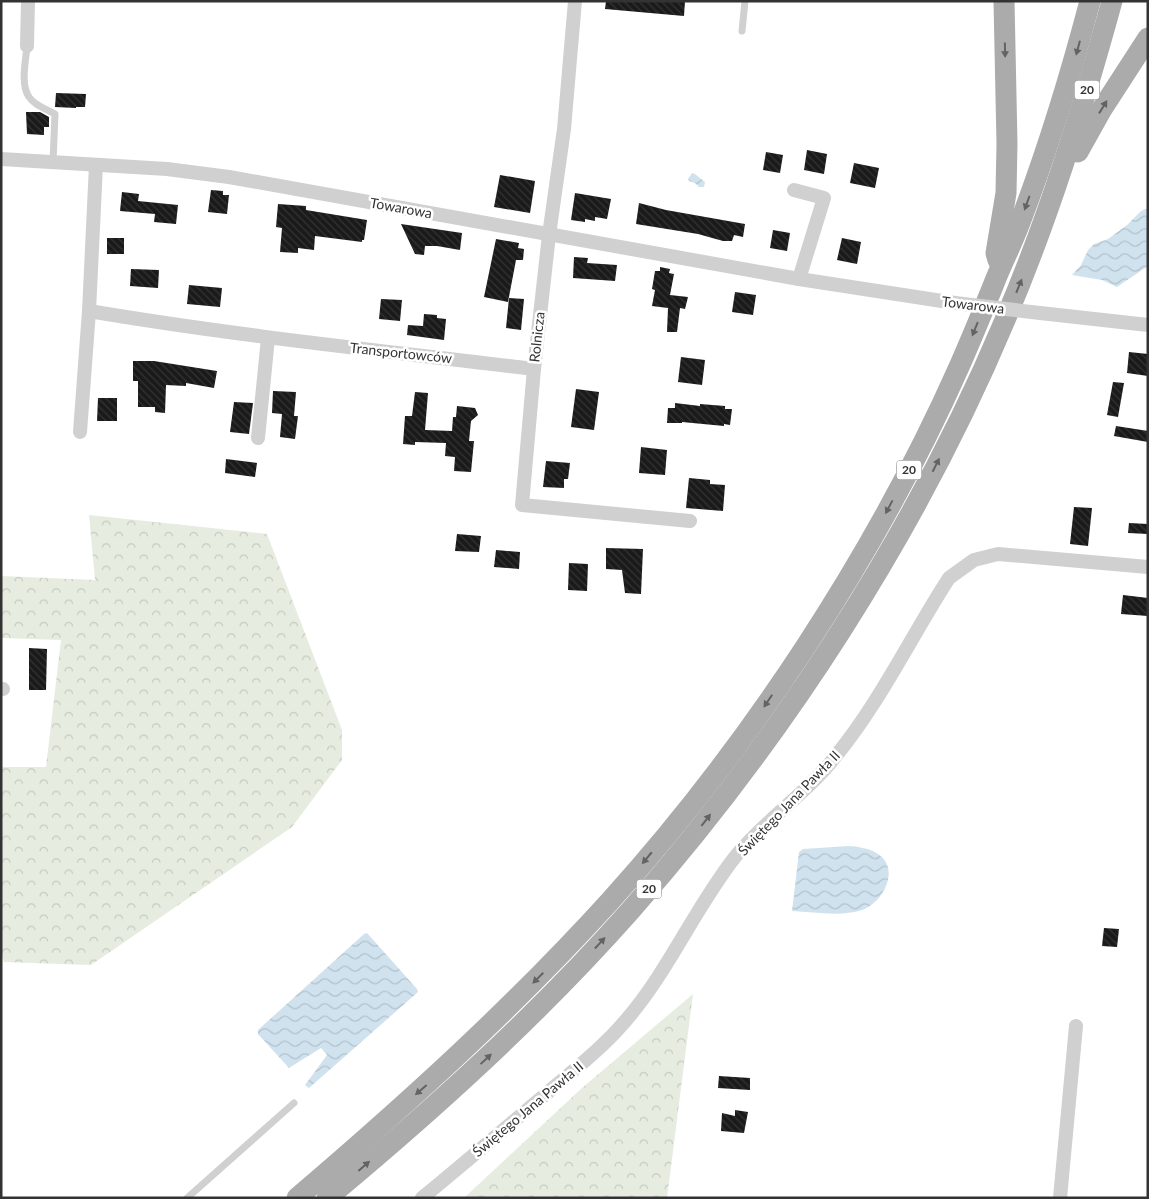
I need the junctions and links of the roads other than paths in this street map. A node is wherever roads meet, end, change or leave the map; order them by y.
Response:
1 (28, 1) edge
2 (575, 1) edge
3 (745, 1) edge
4 (1004, 1) edge
5 (1090, 1) edge
6 (1112, 1) edge
7 (742, 31) dead end
8 (1148, 38) edge
9 (27, 46) joint
10 (1, 159) edge
11 (52, 162) junction
12 (96, 165) junction
13 (1059, 178) junction
14 (794, 190) dead end
15 (549, 235) junction
16 (1000, 268) junction
17 (799, 279) junction
18 (89, 311) junction
19 (1148, 325) edge
20 (268, 338) junction
21 (534, 369) junction
22 (80, 432) dead end
23 (258, 438) dead end
24 (690, 521) dead end
25 (1148, 566) edge
26 (1076, 1026) dead end
27 (294, 1103) dead end
28 (428, 1196) edge
29 (187, 1198) edge
30 (297, 1198) edge
31 (327, 1198) edge
32 (1060, 1198) edge

1 - 9 street
2 - 15 street, Rolnicza
3 - 7 lane
4 -> 16 main road
5 -> 16 main road, 20
6 - 13 main road, 20
13 -> 8 main road
9 - 11 lane
10 - 11 street, Towarowa
11 - 12 street, Towarowa
12 - 15 street, Towarowa
12 - 18 street
31 -> 13 main road, 20
14 - 17 street
15 - 17 street, Towarowa
15 - 21 street, Rolnicza
16 -> 30 main road, 20
17 - 19 street, Towarowa, bridge
18 - 20 street, Transportowców
18 - 22 street
20 - 21 street, Transportowców
20 - 23 street
21 - 24 street, Rolnicza
25 - 28 street, Świętego Jana Pawła II
26 - 32 street
27 - 29 lane

